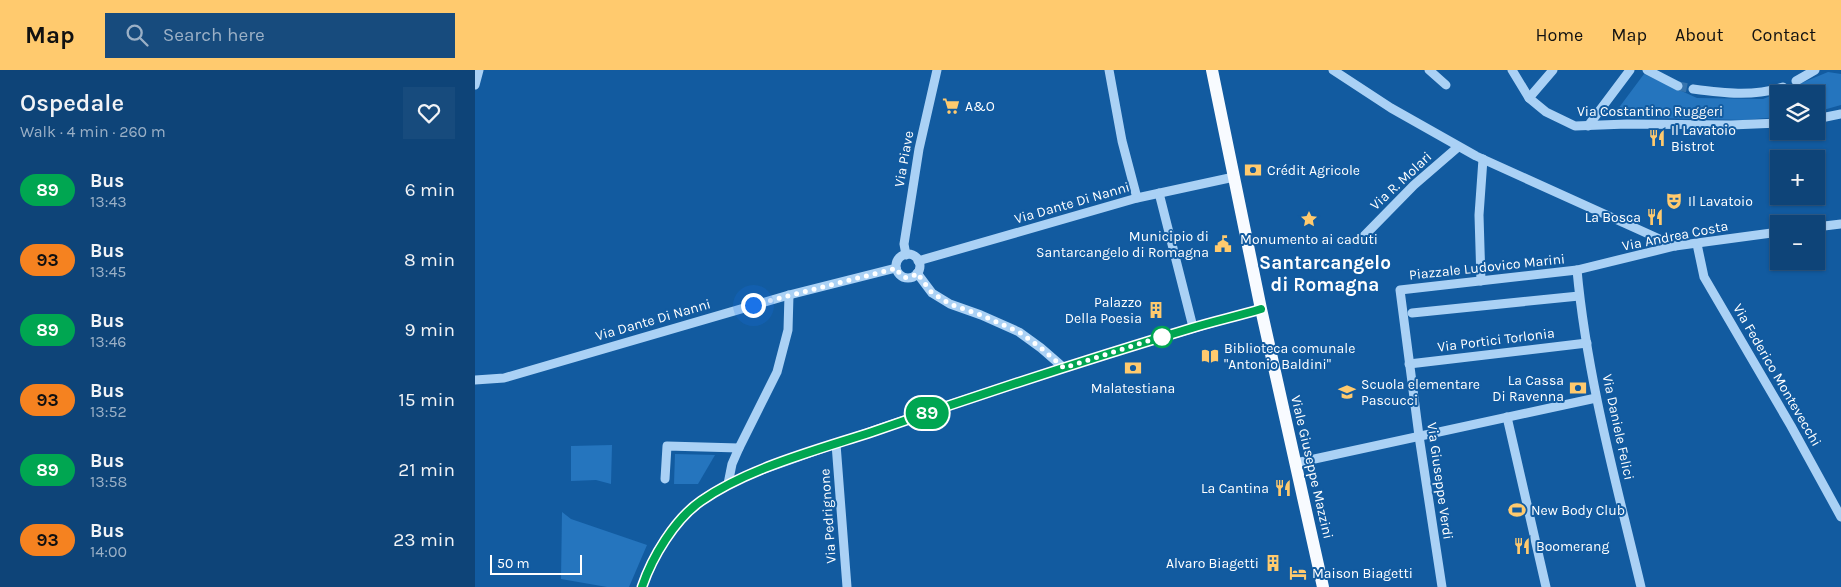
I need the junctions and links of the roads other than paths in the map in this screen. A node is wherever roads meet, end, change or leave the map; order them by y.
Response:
1 (479, 70) edge
2 (937, 70) edge
3 (1109, 70) edge
4 (1213, 70) edge
5 (1333, 70) edge
6 (1429, 70) edge
7 (1512, 70) edge
8 (1553, 70) edge
9 (1630, 70) edge
10 (1647, 70) edge
11 (1815, 70) edge
12 (1796, 81) dead end
13 (475, 85) edge
14 (1446, 85) dead end
15 (1678, 86) tunnel mouth
16 (1693, 89) tunnel mouth
17 (1770, 91) edge
18 (1529, 98) junction
19 (1841, 114) edge
20 (1825, 117) edge
21 (1770, 123) edge
22 (1588, 126) junction
23 (1458, 147) junction
24 (1483, 159) junction
25 (1234, 177) junction
26 (1159, 193) junction
27 (1137, 198) junction
28 (1841, 224) edge
29 (1825, 226) edge
30 (1770, 233) edge
31 (1364, 236) dead end
32 (1697, 244) junction
33 (1675, 246) junction
34 (906, 255) junction
35 (919, 261) junction
36 (897, 268) junction
37 (1577, 270) junction
38 (917, 273) junction
39 (1481, 281) junction
40 (1400, 290) joint
41 (789, 295) junction
42 (1579, 296) junction
43 (1261, 309) junction
44 (1412, 313) dead end
45 (1193, 327) junction
46 (1587, 343) junction
47 (1409, 364) junction
48 (1064, 368) junction
49 (475, 380) edge
50 (1596, 398) junction
51 (1507, 417) junction
52 (1419, 436) junction
53 (837, 444) junction
54 (739, 448) junction
55 (1296, 463) junction
56 (665, 479) dead end
57 (728, 484) junction
58 (1841, 517) edge
59 (642, 587) edge
60 (847, 587) edge
61 (1323, 587) edge
62 (1442, 587) edge
63 (1546, 587) edge
64 (1641, 587) edge

1 - 13 street
2 - 34 street, Via Piave
3 - 27 street
4 - 25 main road, Viale Giuseppe Mazzini
5 - 23 street
6 - 14 street
7 - 18 street
8 - 18 street
9 - 22 street
10 - 15 street
11 - 12 street
16 - 17 street
18 - 22 street, Via Costantino Ruggeri
19 - 20 street
21 - 22 street, Via Costantino Ruggeri
23 - 24 street
23 - 31 street, Via R. Molari
24 - 33 street
24 - 39 street
25 - 26 street, Via Dante Di Nanni
25 - 43 main road, Viale Giuseppe Mazzini
26 - 27 street, Via Dante Di Nanni
26 - 45 street
27 - 35 street, Via Dante Di Nanni
28 - 29 street
30 - 32 street, Via Andrea Costa
32 - 33 street, Via Andrea Costa
32 - 58 street, Via Federico Montevecchi
33 - 37 street, Via Andrea Costa
34 - 35 street
34 - 36 street
35 - 38 street
36 - 38 street
36 - 41 street, Via Dante Di Nanni
37 - 39 street, Piazzale Ludovico Marini
37 - 42 street, Via Daniele Felici
38 - 48 street
39 - 40 street, Piazzale Ludovico Marini
40 - 47 street, Via Giuseppe Verdi
41 - 49 street, Via Dante Di Nanni
41 - 54 street
42 - 44 street
42 - 46 street, Via Daniele Felici
43 - 45 street
43 - 55 main road, Viale Giuseppe Mazzini
45 - 48 street
46 - 47 street, Via Portici Torlonia
46 - 50 street, Via Daniele Felici
47 - 52 street, Via Giuseppe Verdi
48 - 53 street
50 - 51 street
50 - 64 street, Via Daniele Felici
51 - 52 street
51 - 63 street
52 - 55 street
52 - 62 street, Via Giuseppe Verdi
53 - 57 street
53 - 60 street, Via Pedrignone
54 - 56 street
54 - 57 street
55 - 61 main road, Viale Giuseppe Mazzini
57 - 59 street

